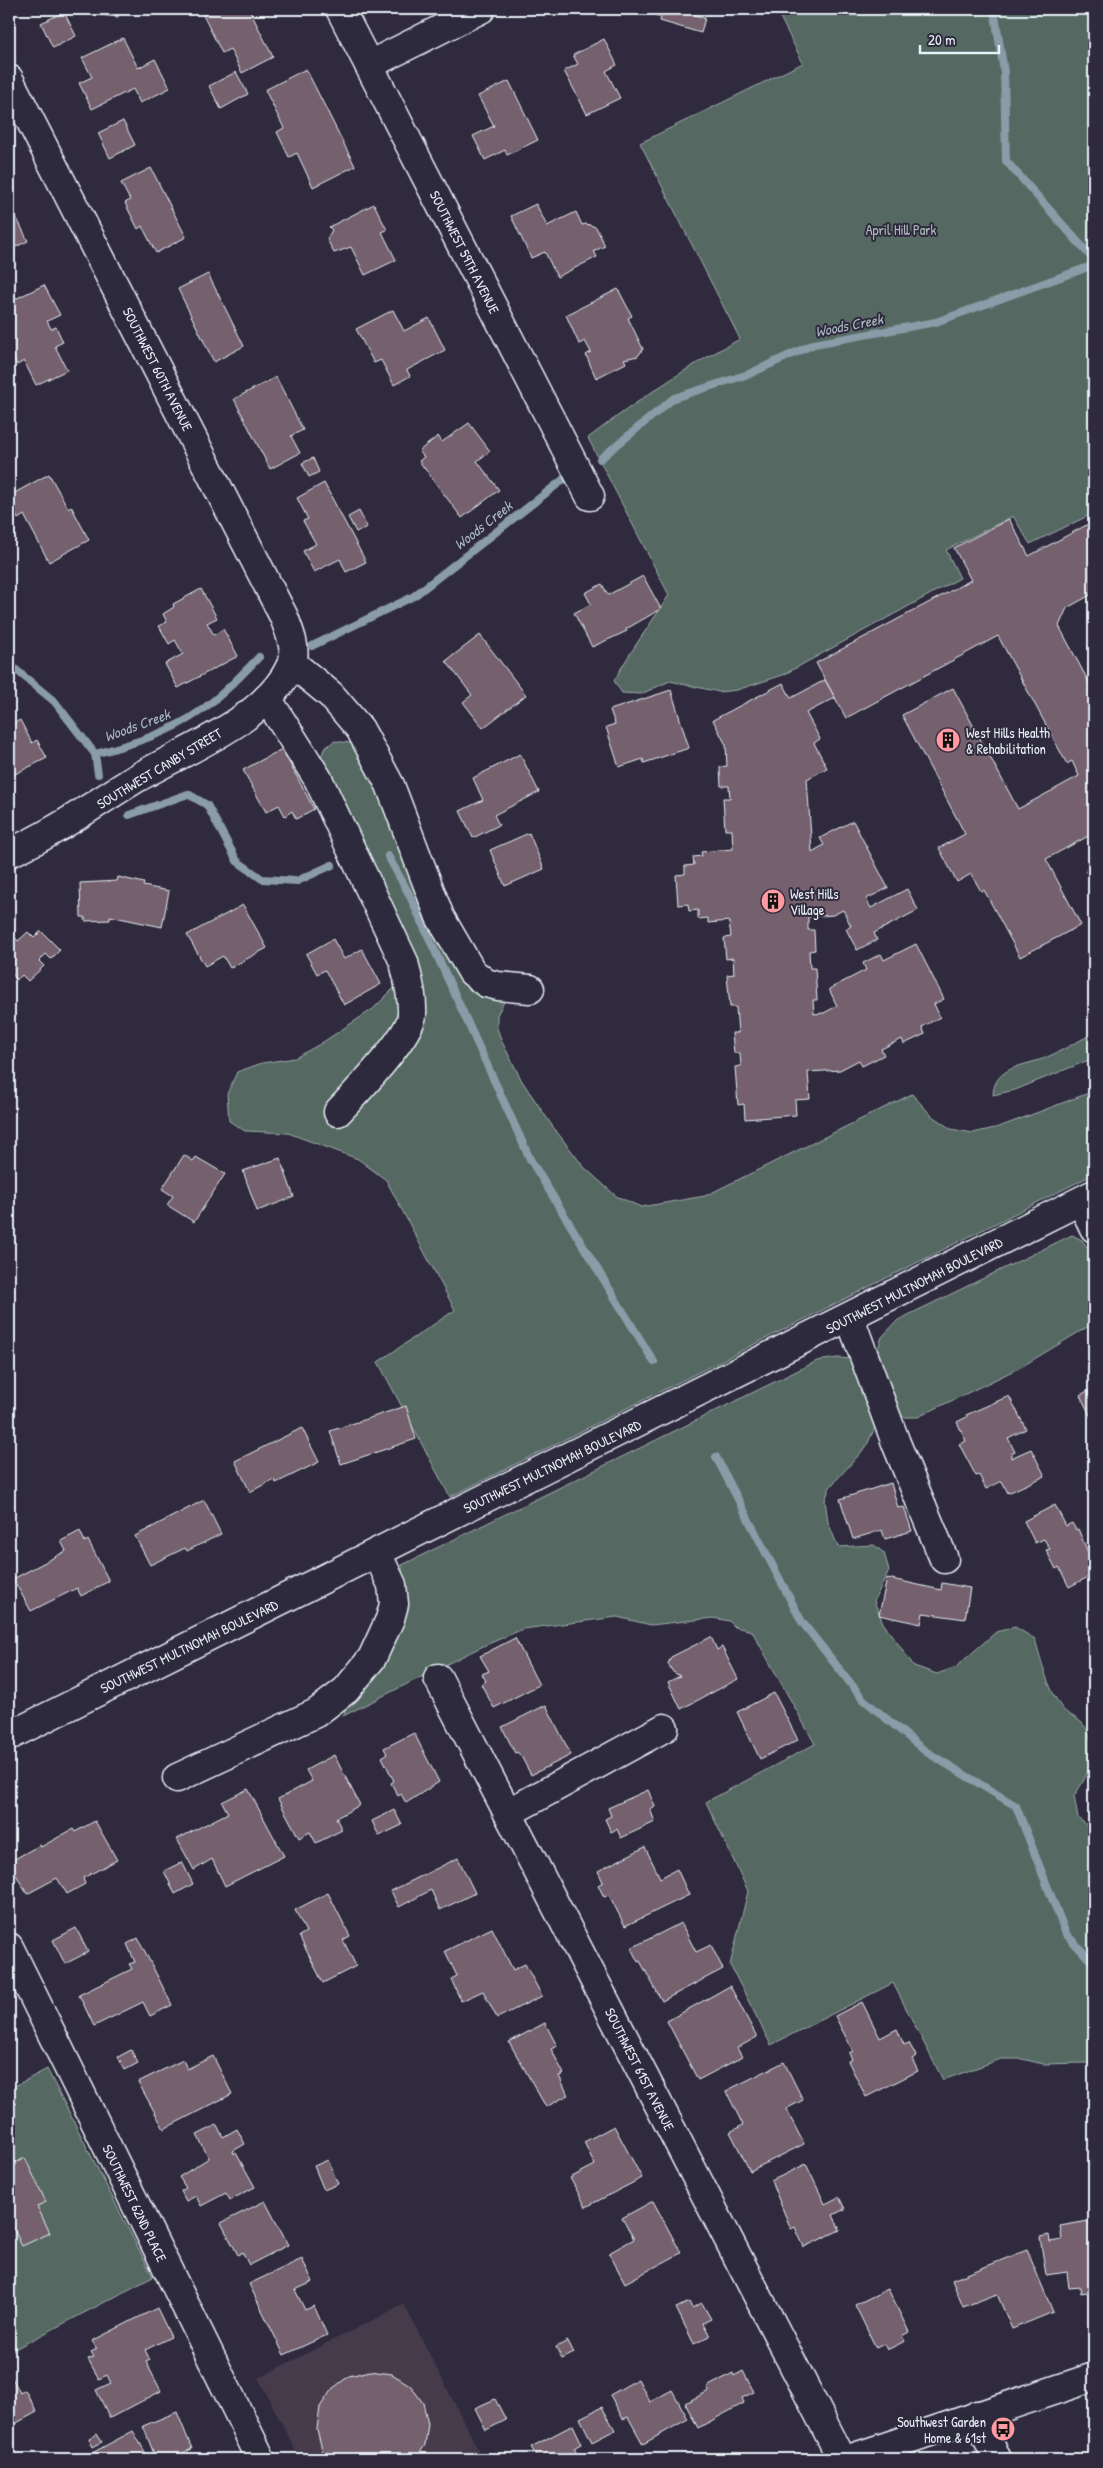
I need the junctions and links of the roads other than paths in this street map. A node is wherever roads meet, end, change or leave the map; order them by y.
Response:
1 (340, 9) edge
2 (482, 9) edge
3 (369, 65) junction
4 (9, 79) edge
5 (17, 118) edge
6 (590, 496) dead end
7 (292, 663) junction
8 (267, 698) junction
9 (9, 853) edge
10 (530, 989) dead end
11 (338, 1112) dead end
12 (1088, 1198) edge
13 (1094, 1228) edge
14 (850, 1318) junction
15 (376, 1553) junction
16 (944, 1559) dead end
17 (438, 1678) dead end
18 (664, 1728) dead end
19 (9, 1736) edge
20 (177, 1778) dead end
21 (508, 1812) junction
22 (9, 1947) edge
23 (1094, 2377) edge
24 (977, 2415) junction
25 (261, 2459) edge
26 (842, 2459) edge
27 (849, 2459) edge
28 (997, 2459) edge

1 - 3 street, SOUTHWEST 59TH AVENUE
2 - 3 street
3 - 6 street, SOUTHWEST 59TH AVENUE
4 - 5 street, SOUTHWEST 60TH AVENUE
5 - 7 street, SOUTHWEST 60TH AVENUE
7 - 8 street, SOUTHWEST CANBY STREET
7 - 10 street
8 - 9 street, SOUTHWEST CANBY STREET
8 - 11 street
12 - 13 street
12 - 14 street, SOUTHWEST MULTNOMAH BOULEVARD
14 - 15 street, SOUTHWEST MULTNOMAH BOULEVARD
14 - 16 street
15 - 19 street, SOUTHWEST MULTNOMAH BOULEVARD
15 - 20 street
17 - 21 street, SOUTHWEST 61ST AVENUE
18 - 21 street
21 - 26 street, SOUTHWEST 61ST AVENUE
22 - 25 street, SOUTHWEST 62ND PLACE
23 - 24 street
24 - 27 street
24 - 28 street

